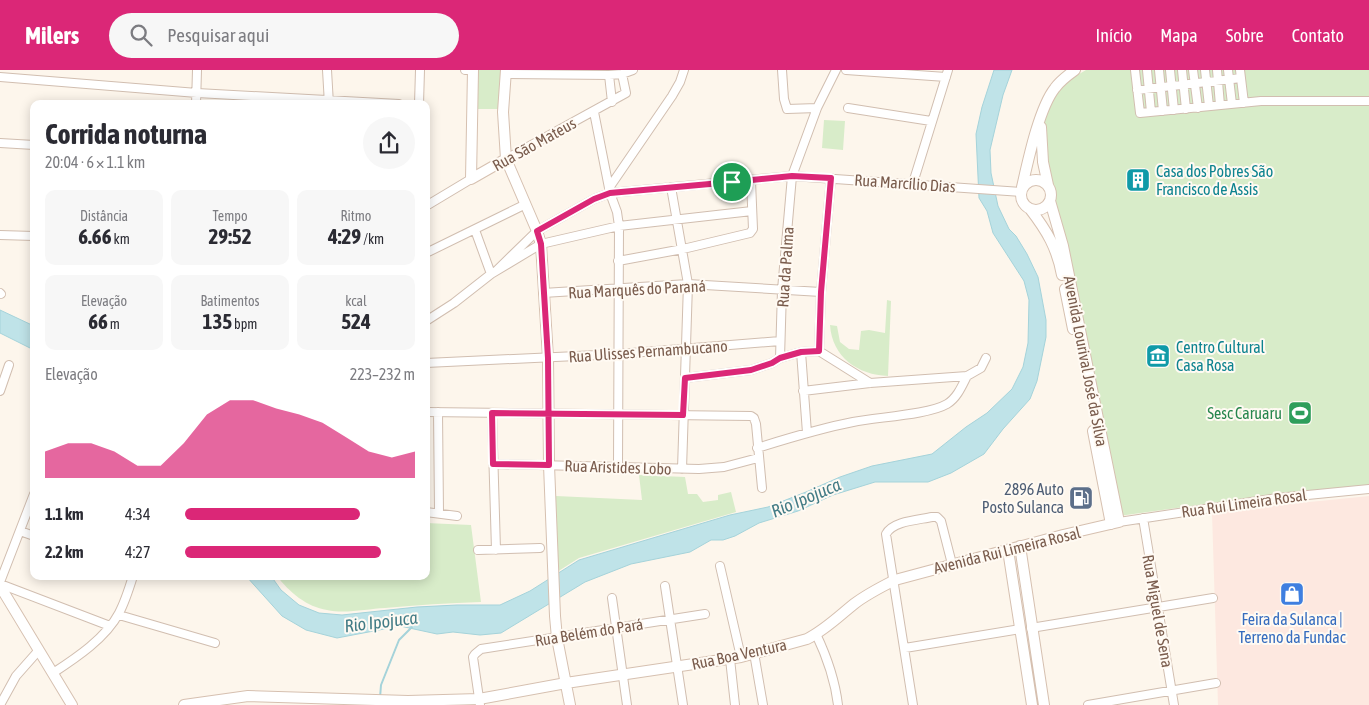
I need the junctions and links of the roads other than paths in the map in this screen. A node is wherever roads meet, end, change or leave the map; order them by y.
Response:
1 (197, 70) edge
2 (327, 70) edge
3 (420, 70) edge
4 (464, 70) edge
5 (472, 70) edge
6 (633, 70) edge
7 (684, 70) edge
8 (782, 70) edge
9 (836, 70) edge
10 (846, 70) edge
11 (1075, 70) edge
12 (1135, 70) edge
13 (1147, 70) edge
14 (1159, 70) edge
15 (1170, 70) edge
16 (1182, 70) edge
17 (1194, 70) edge
18 (1205, 70) edge
19 (1217, 70) edge
20 (1228, 70) edge
21 (891, 71) edge
22 (506, 72) edge
23 (622, 74) junction
24 (947, 74) edge
25 (1241, 74) edge
26 (609, 75) junction
27 (0, 77) edge
28 (1229, 80) junction
29 (1218, 81) junction
30 (1206, 82) junction
31 (1195, 83) junction
32 (1183, 85) junction
33 (1172, 86) junction
34 (1160, 87) junction
35 (1149, 88) junction
36 (1137, 90) junction
37 (197, 93) junction
38 (196, 100) edge
39 (300, 100) edge
40 (329, 100) edge
41 (420, 100) edge
42 (1369, 101) edge
43 (612, 102) junction
44 (1244, 103) junction
45 (1232, 104) junction
46 (1220, 105) junction
47 (1209, 106) junction
48 (817, 108) junction
49 (848, 108) dead end
50 (1198, 108) junction
51 (1186, 109) junction
52 (1174, 110) junction
53 (1163, 111) junction
54 (594, 112) junction
55 (1151, 112) junction
56 (1042, 116) junction
57 (931, 121) junction
58 (0, 142) edge
59 (30, 145) edge
60 (506, 159) junction
61 (792, 176) junction
62 (831, 178) junction
63 (472, 179) junction
64 (751, 180) junction
65 (913, 184) junction
66 (1048, 185) junction
67 (671, 187) junction
68 (1022, 190) junction
69 (610, 191) junction
70 (1050, 201) junction
71 (430, 204) edge
72 (526, 204) junction
73 (1030, 209) junction
74 (752, 211) junction
75 (678, 220) junction
76 (619, 226) junction
77 (475, 230) junction
78 (537, 231) junction
79 (0, 235) edge
80 (30, 236) edge
81 (541, 244) junction
82 (683, 249) junction
83 (430, 251) edge
84 (618, 261) junction
85 (494, 272) junction
86 (688, 284) junction
87 (618, 289) junction
88 (782, 290) junction
89 (821, 292) junction
90 (544, 293) junction
91 (430, 318) edge
92 (780, 341) junction
93 (686, 349) junction
94 (819, 351) junction
95 (801, 352) junction
96 (619, 354) junction
97 (548, 358) junction
98 (780, 358) junction
99 (986, 358) dead end
100 (430, 363) edge
101 (9, 365) dead end
102 (967, 376) junction
103 (685, 378) junction
104 (870, 383) junction
105 (0, 391) edge
106 (803, 391) junction
107 (430, 412) edge
108 (438, 412) junction
109 (492, 413) junction
110 (548, 414) junction
111 (617, 414) junction
112 (683, 415) junction
113 (807, 433) junction
114 (757, 448) junction
115 (758, 458) junction
116 (493, 464) junction
117 (549, 465) junction
118 (618, 467) junction
119 (682, 469) junction
120 (762, 488) dead end
121 (1369, 489) edge
122 (30, 505) edge
123 (430, 512) edge
124 (439, 513) junction
125 (457, 516) dead end
126 (1142, 518) junction
127 (1115, 523) junction
128 (20, 531) junction
129 (30, 535) edge
130 (1020, 546) junction
131 (540, 548) dead end
132 (478, 550) dead end
133 (496, 550) junction
134 (1008, 550) junction
135 (952, 564) junction
136 (720, 566) dead end
137 (132, 580) edge
138 (895, 580) junction
139 (0, 584) edge
140 (665, 586) dead end
141 (612, 598) dead end
142 (1214, 598) dead end
143 (1157, 607) junction
144 (119, 614) junction
145 (705, 614) dead end
146 (670, 620) junction
147 (110, 626) junction
148 (616, 628) junction
149 (1031, 628) junction
150 (1020, 629) junction
151 (816, 634) junction
152 (557, 638) junction
153 (215, 643) dead end
154 (905, 648) junction
155 (39, 650) junction
156 (754, 654) junction
157 (736, 658) junction
158 (677, 666) junction
159 (53, 673) junction
160 (623, 674) junction
161 (566, 683) junction
162 (1216, 684) dead end
163 (1172, 692) junction
164 (222, 702) edge
165 (343, 702) edge
166 (480, 702) edge
167 (408, 703) edge
168 (0, 705) edge
169 (72, 705) edge
170 (184, 705) edge
171 (570, 705) edge
172 (627, 705) edge
173 (683, 705) edge
174 (735, 705) edge
175 (763, 705) edge
176 (838, 705) edge
177 (913, 705) edge
178 (1032, 705) edge
179 (1044, 705) edge
180 (1088, 705) edge
181 (1174, 705) edge

1 - 37 street
2 - 40 street
3 - 41 street
4 - 5 street
5 - 63 street
6 - 23 street
7 - 69 street
8 - 48 street
9 - 48 street, Rua da Palma
10 - 21 street
11 - 56 street
12 - 36 street
13 - 35 street
14 - 34 street
15 - 33 street
16 - 32 street
17 - 31 street
18 - 30 street
19 - 29 street
20 - 28 street
21 - 24 street
22 - 26 street
22 - 60 street
23 - 26 street
23 - 43 street, Rua São Mateus
24 - 57 street
25 - 28 street
25 - 44 street
26 - 43 street
27 - 37 street
28 - 29 street
28 - 45 street
29 - 30 street
29 - 46 street
30 - 31 street
30 - 47 street
31 - 32 street
31 - 50 street
32 - 33 street
32 - 51 street
33 - 34 street
33 - 52 street
34 - 35 street
34 - 53 street
35 - 36 street
35 - 55 street
36 - 55 street
37 - 38 street
37 - 39 street
42 - 44 street
43 - 54 street, Rua São Mateus
44 - 45 street
45 - 46 street
46 - 47 street
47 - 50 street
48 - 61 street, Rua da Palma
49 - 57 street
50 - 51 street
51 - 52 street
52 - 53 street
53 - 55 street
54 - 60 street, Rua São Mateus
54 - 69 street
56 - 66 street, Avenida Lourival José da Silva
56 - 68 street
57 - 65 street
58 - 59 street
60 - 63 street, Rua São Mateus
60 - 72 street
61 - 62 street, Rua Marcílio Dias
61 - 64 street, Rua Marcílio Dias
61 - 88 street, Rua da Palma
62 - 65 street, Rua Marcílio Dias
62 - 89 street
63 - 71 street, Rua São Mateus
64 - 67 street, Rua Marcílio Dias
64 - 74 street
65 - 68 street, Rua Marcílio Dias
66 - 68 street
66 - 70 street, Avenida Lourival José da Silva
67 - 69 street, Rua Marcílio Dias
67 - 75 street
68 - 73 street, Avenida Lourival José da Silva
69 - 76 street
69 - 78 street
70 - 73 street
70 - 127 street, Avenida Lourival José da Silva
72 - 77 street
72 - 78 street
73 - 127 street, Avenida Lourival José da Silva
74 - 75 street
74 - 82 street
75 - 76 street
75 - 82 street
76 - 81 street
76 - 84 street
77 - 83 street
77 - 85 street
78 - 81 street
78 - 85 street
79 - 80 street
81 - 85 street
81 - 90 street
82 - 84 street
82 - 86 street
84 - 87 street
85 - 91 street
86 - 87 street, Rua Marquês do Paraná
86 - 88 street, Rua Marquês do Paraná
86 - 93 street
87 - 90 street, Rua Marquês do Paraná
87 - 96 street
88 - 89 street, Rua Marquês do Paraná
88 - 92 street, Rua da Palma
89 - 94 street
90 - 97 street
92 - 93 street, Rua Ulisses Pernambucano
92 - 98 street, Rua da Palma
93 - 96 street, Rua Ulisses Pernambucano
93 - 103 street
94 - 95 street
94 - 104 street
95 - 98 street
95 - 106 street
96 - 97 street, Rua Ulisses Pernambucano
96 - 111 street
97 - 100 street, Rua Ulisses Pernambucano
97 - 110 street
98 - 103 street
99 - 102 street
101 - 105 street
102 - 104 street
102 - 113 street
103 - 112 street
104 - 106 street
106 - 113 street
107 - 108 street
108 - 109 street
108 - 124 street
109 - 110 street
109 - 116 street
110 - 111 street
110 - 117 street
111 - 112 street
111 - 118 street
112 - 114 street
112 - 119 street
113 - 114 street
114 - 115 street
115 - 119 street, Rua Aristides Lobo
115 - 120 street
116 - 117 street, Rua Aristides Lobo
116 - 133 street
117 - 118 street, Rua Aristides Lobo
117 - 152 street
118 - 119 street, Rua Aristides Lobo
121 - 126 street, Rua Rui Limeira Rosal
122 - 128 street
123 - 124 street
124 - 125 street
126 - 127 street, Rua Rui Limeira Rosal
126 - 143 street, Rua Miguel de Sena
127 - 130 street, Avenida Rui Limeira Rosal
128 - 129 street
128 - 139 street
130 - 134 street, Avenida Rui Limeira Rosal
130 - 149 street
131 - 133 street
132 - 133 street
134 - 135 street, Avenida Rui Limeira Rosal
134 - 150 street
135 - 138 street, Avenida Rui Limeira Rosal
135 - 138 street
136 - 157 street
137 - 144 street
138 - 151 street, Rua Boa Ventura
138 - 154 street
139 - 147 street
139 - 155 street
140 - 146 street
141 - 148 street
142 - 143 street
143 - 149 street
143 - 163 street, Rua Miguel de Sena
144 - 147 street
144 - 153 street
145 - 146 street, Rua Belém do Pará
146 - 148 street, Rua Belém do Pará
146 - 158 street
147 - 159 street
148 - 152 street, Rua Belém do Pará
148 - 160 street
149 - 179 street
150 - 154 street
150 - 178 street
151 - 156 street, Rua Boa Ventura
151 - 176 street
152 - 161 street
152 - 166 street, Rua Belém do Pará
154 - 177 street
155 - 159 street
155 - 168 street
156 - 157 street, Rua Boa Ventura
156 - 175 street
157 - 158 street, Rua Boa Ventura
157 - 174 street
158 - 160 street, Rua Boa Ventura
158 - 173 street
159 - 169 street
160 - 161 street, Rua Boa Ventura
160 - 172 street
161 - 166 street, Rua Boa Ventura
161 - 171 street
162 - 163 street
163 - 180 street
163 - 181 street, Rua Miguel de Sena
164 - 165 street, Rua Boa Ventura
164 - 170 street, Rua Boa Ventura
165 - 167 street, Rua Boa Ventura
166 - 167 street, Rua Boa Ventura

